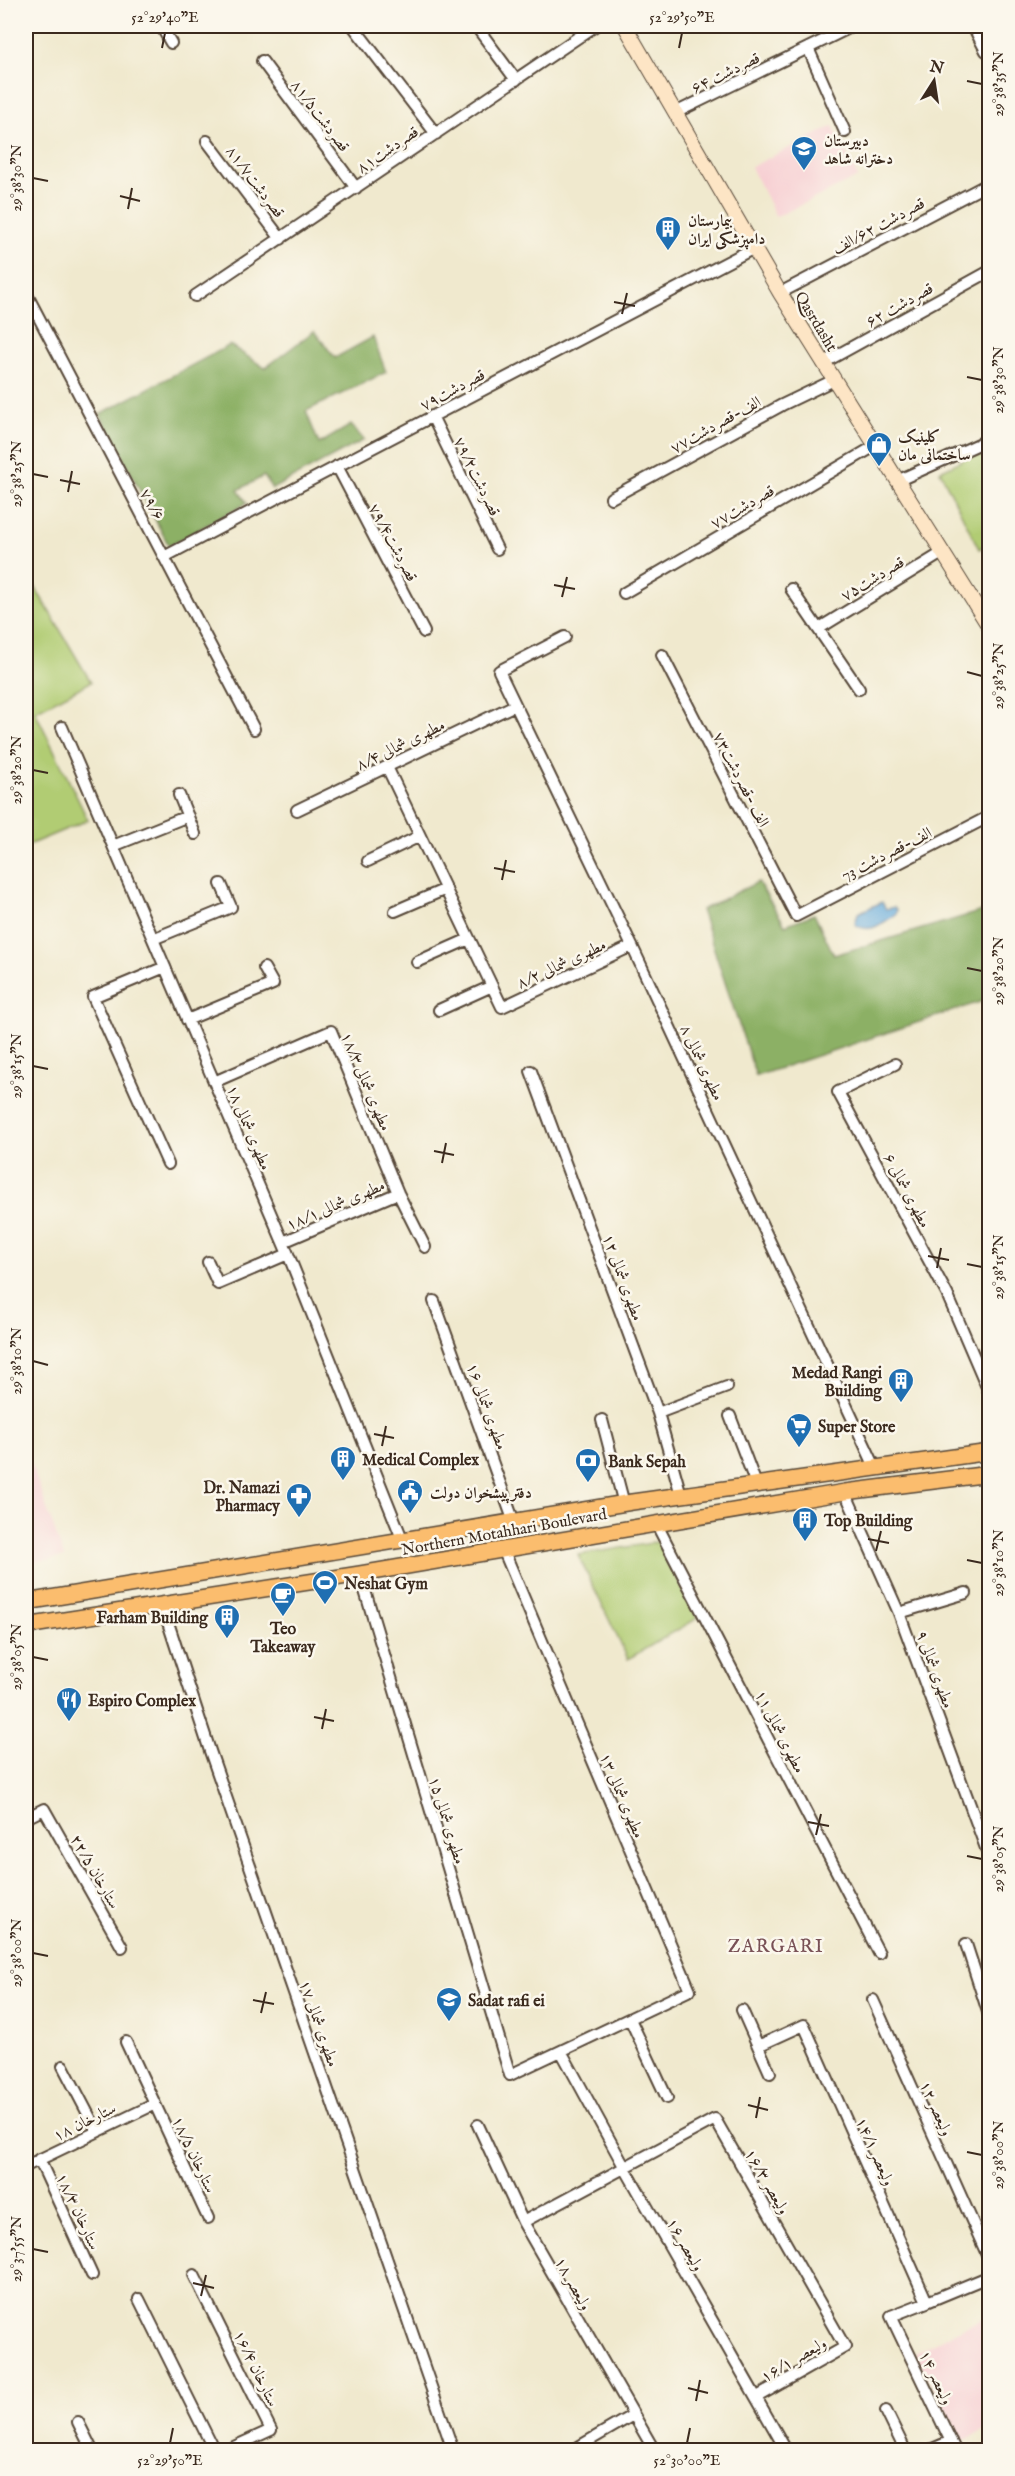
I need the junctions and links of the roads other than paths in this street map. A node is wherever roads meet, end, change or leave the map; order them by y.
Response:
1 (161, 26) edge
2 (353, 26) edge
3 (476, 26) edge
4 (595, 26) edge
5 (625, 26) edge
6 (853, 26) edge
7 (973, 26) edge
8 (171, 43) dead end
9 (808, 48) junction
10 (990, 49) edge
11 (262, 61) dead end
12 (516, 80) junction
13 (675, 113) junction
14 (845, 132) dead end
15 (436, 134) junction
16 (207, 141) dead end
17 (990, 183) edge
18 (356, 188) junction
19 (281, 239) junction
20 (754, 248) junction
21 (990, 271) edge
22 (26, 293) edge
23 (780, 293) junction
24 (195, 296) dead end
25 (823, 363) junction
26 (834, 380) junction
27 (432, 416) junction
28 (990, 439) edge
29 (875, 446) junction
30 (337, 466) junction
31 (897, 481) junction
32 (611, 498) dead end
33 (497, 549) dead end
34 (942, 553) junction
35 (164, 556) junction
36 (791, 589) dead end
37 (624, 592) dead end
38 (990, 628) edge
39 (818, 629) junction
40 (424, 632) dead end
41 (566, 637) dead end
42 (662, 655) dead end
43 (860, 689) dead end
44 (515, 705) junction
45 (62, 727) dead end
46 (254, 729) dead end
47 (387, 767) junction
48 (179, 795) dead end
49 (297, 810) dead end
50 (188, 816) junction
51 (990, 816) edge
52 (195, 834) dead end
53 (420, 836) junction
54 (113, 846) junction
55 (368, 861) dead end
56 (221, 884) dead end
57 (446, 889) junction
58 (395, 911) dead end
59 (796, 916) joint
60 (153, 939) junction
61 (470, 939) junction
62 (632, 946) junction
63 (417, 962) dead end
64 (165, 967) junction
65 (264, 968) dead end
66 (492, 986) junction
67 (439, 1010) dead end
68 (187, 1020) junction
69 (895, 1064) dead end
70 (531, 1071) dead end
71 (214, 1082) junction
72 (168, 1164) dead end
73 (398, 1193) junction
74 (283, 1242) junction
75 (425, 1246) dead end
76 (288, 1254) junction
77 (208, 1262) dead end
78 (434, 1301) dead end
79 (727, 1387) dead end
80 (990, 1394) edge
81 (658, 1413) junction
82 (730, 1416) dead end
83 (602, 1420) dead end
84 (990, 1452) edge
85 (875, 1467) junction
86 (990, 1474) edge
87 (756, 1484) junction
88 (845, 1492) junction
89 (681, 1495) junction
90 (624, 1504) junction
91 (514, 1522) junction
92 (656, 1523) junction
93 (403, 1541) junction
94 (503, 1549) junction
95 (360, 1574) junction
96 (966, 1593) dead end
97 (26, 1602) edge
98 (162, 1604) junction
99 (899, 1613) junction
100 (26, 1626) edge
101 (26, 1818) edge
102 (990, 1859) edge
103 (966, 1944) dead end
104 (122, 1947) dead end
105 (879, 1953) dead end
106 (984, 1981) edge
107 (873, 2000) dead end
108 (742, 2010) dead end
109 (990, 2018) edge
110 (630, 2019) junction
111 (126, 2042) dead end
112 (758, 2046) junction
113 (561, 2051) junction
114 (63, 2066) dead end
115 (771, 2073) dead end
116 (667, 2098) dead end
117 (154, 2104) junction
118 (478, 2125) dead end
119 (97, 2131) junction
120 (39, 2160) junction
121 (26, 2166) edge
122 (625, 2168) junction
123 (208, 2218) dead end
124 (523, 2222) junction
125 (990, 2262) edge
126 (92, 2275) dead end
127 (194, 2275) dead end
128 (990, 2276) edge
129 (139, 2299) dead end
130 (927, 2302) junction
131 (845, 2347) joint
132 (757, 2397) junction
133 (886, 2411) dead end
134 (633, 2415) junction
135 (78, 2422) dead end
136 (953, 2446) edge
137 (92, 2451) edge
138 (214, 2451) edge
139 (227, 2451) edge
140 (453, 2451) edge
141 (573, 2451) edge
142 (654, 2451) edge
143 (786, 2451) edge
144 (905, 2451) edge
145 (930, 2451) edge

1 - 8 street
2 - 15 street
3 - 12 street
4 - 12 street, قصردشت۸۱
5 - 13 main road, Qasrdasht
6 - 9 street, ۶۴ قصردشت
7 - 10 street
9 - 13 street, ۶۴ قصردشت
9 - 14 street
11 - 18 street, قصردشت۸۱/۵
12 - 15 street, قصردشت۸۱
13 - 20 main road, Qasrdasht
15 - 18 street, قصردشت۸۱
16 - 19 street, قصردشت۸۱/۷
17 - 23 street, قصردشت ۶۲/الف
18 - 19 street, قصردشت۸۱
19 - 24 street, قصردشت۸۱
20 - 23 main road, Qasrdasht
20 - 27 street, قصردشت۷۹
21 - 25 street, قصردشت ۶۲
22 - 35 street, ۷۹/۶
23 - 25 main road, Qasrdasht
25 - 26 main road, Qasrdasht
26 - 29 main road, Qasrdasht
26 - 32 street, ۷۷الف-قصردشت
27 - 30 street, قصردشت۷۹
27 - 33 street, قصردشت۷۹/۲
28 - 31 street
29 - 31 main road, Qasrdasht
29 - 37 street, قصردشت۷۷
30 - 35 street, قصردشت۷۹
30 - 40 street, قصردشت۷۹/۴
31 - 34 main road, Qasrdasht
34 - 38 main road, Qasrdasht
34 - 39 street, قصردشت۷۵
35 - 46 street, ۷۹/۶
36 - 39 street
39 - 43 street
41 - 44 street, ۸ مطهری شمالی
42 - 59 street, الف -قصردشت۷۳
44 - 47 street, ۸/۴ مطهری شمالی
44 - 62 street, ۸ مطهری شمالی
45 - 54 street, ۱۸ مطهری شمالی
47 - 49 street, ۸/۴ مطهری شمالی
47 - 53 street
48 - 50 street
50 - 52 street
50 - 54 street
51 - 59 street, 73 الف-قصردشت
53 - 55 street
53 - 57 street
54 - 60 street, ۱۸ مطهری شمالی
56 - 60 street
57 - 58 street
57 - 61 street
60 - 64 street, ۱۸ مطهری شمالی
61 - 63 street
61 - 66 street
62 - 66 street, ۸/۲ مطهری شمالی
62 - 85 street, ۸ مطهری شمالی
64 - 68 street, ۱۸ مطهری شمالی
64 - 72 street
65 - 68 street
66 - 67 street
68 - 71 street, ۱۸ مطهری شمالی
69 - 80 street, ۶ مطهری شمالی
70 - 81 street, ۱۲ مطهری شمالی
71 - 73 street, ۱۸/۳ مطهری شمالی
71 - 74 street, ۱۸ مطهری شمالی
73 - 74 street, ۱۸/۱ مطهری شمالی
73 - 75 street
74 - 76 street, ۱۸ مطهری شمالی
76 - 77 street
76 - 93 street, ۱۸ مطهری شمالی
78 - 91 street, ۱۶ مطهری شمالی
79 - 81 street
81 - 89 street, ۱۲ مطهری شمالی
82 - 87 street
83 - 90 street
84 - 85 main road, Northern Motahhari Boulevard
85 - 87 main road, Northern Motahhari Boulevard
86 - 88 main road, Northern Motahhari Boulevard
87 - 89 main road, Northern Motahhari Boulevard
88 - 92 main road, Northern Motahhari Boulevard
88 - 99 street, ۹ مطهری شمالی
89 - 90 main road, Northern Motahhari Boulevard
90 - 91 main road, Northern Motahhari Boulevard
91 - 93 main road, Northern Motahhari Boulevard
92 - 94 main road, Northern Motahhari Boulevard
92 - 105 street, ۱۱ مطهری شمالی
93 - 97 main road, Northern Motahhari Boulevard
94 - 95 main road, Northern Motahhari Boulevard
94 - 110 street, ۱۳ مطهری شمالی
95 - 98 main road, Northern Motahhari Boulevard
95 - 113 street, ۱۵ مطهری شمالی
96 - 99 street
98 - 100 main road, Northern Motahhari Boulevard
98 - 140 street, ۱۷ مطهری شمالی
99 - 102 street, ۹ مطهری شمالی
101 - 104 street, ۲۲/۵ ستارخان
103 - 106 street
106 - 109 street
107 - 125 street, ۱۲ ولیعصر
108 - 112 street
110 - 113 street
110 - 116 street
111 - 117 street, ۱۸/۵ ستارخان
112 - 115 street
112 - 130 street, ۱۴/۱ ولیعصر
113 - 122 street, ۱۶ ولیعصر
114 - 119 street
117 - 119 street, ۱۸ ستارخان
117 - 123 street, ۱۸/۵ ستارخان
118 - 124 street, ۱۸ ولیعصر
119 - 120 street, ۱۸ ستارخان
120 - 121 street, ۱۸ ستارخان
120 - 126 street, ۱۸/۳ ستارخان
122 - 124 street
122 - 131 street, ۱۶/۳ ولیعصر
122 - 132 street, ۱۶ ولیعصر
124 - 134 street, ۱۸ ولیعصر
127 - 139 street, ۱۶/۴ ستارخان
128 - 130 street
129 - 138 street
130 - 136 street, ۱۴ ولیعصر
131 - 132 street, ۱۶/۱ ولیعصر
132 - 143 street, ۱۶ ولیعصر
133 - 144 street
134 - 141 street
134 - 142 street, ۱۸ ولیعصر
135 - 137 street
136 - 145 street

